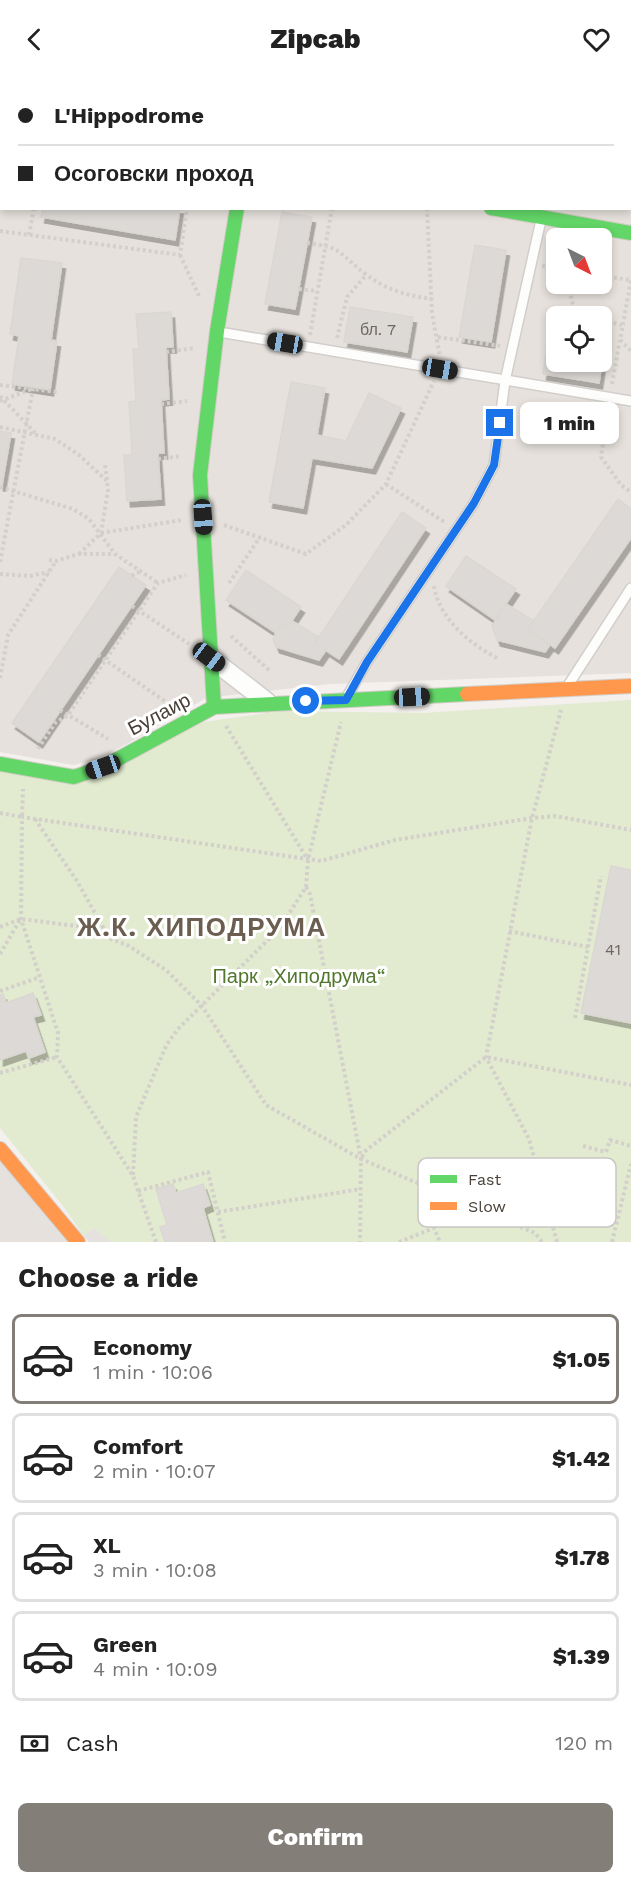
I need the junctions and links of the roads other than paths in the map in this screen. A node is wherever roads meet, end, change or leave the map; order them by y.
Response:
1 (237, 210) edge
2 (511, 210) edge
3 (542, 213) edge
4 (631, 233) edge
5 (217, 331) junction
6 (505, 381) junction
7 (631, 401) edge
8 (631, 588) edge
9 (209, 657) junction
10 (631, 686) edge
11 (566, 689) junction
12 (346, 700) junction
13 (267, 702) junction
14 (214, 707) junction
15 (0, 764) edge
16 (0, 1149) edge
17 (78, 1242) edge

1 - 5 street
2 - 3 street
3 - 4 street
3 - 6 lane
5 - 6 lane
5 - 9 street
6 - 7 lane
6 - 12 lane
8 - 11 lane
9 - 13 street
9 - 14 street
10 - 11 street, Булаир
11 - 12 street, Булаир
12 - 13 street, Булаир
13 - 14 street, Булаир
14 - 15 street, Булаир
16 - 17 street

